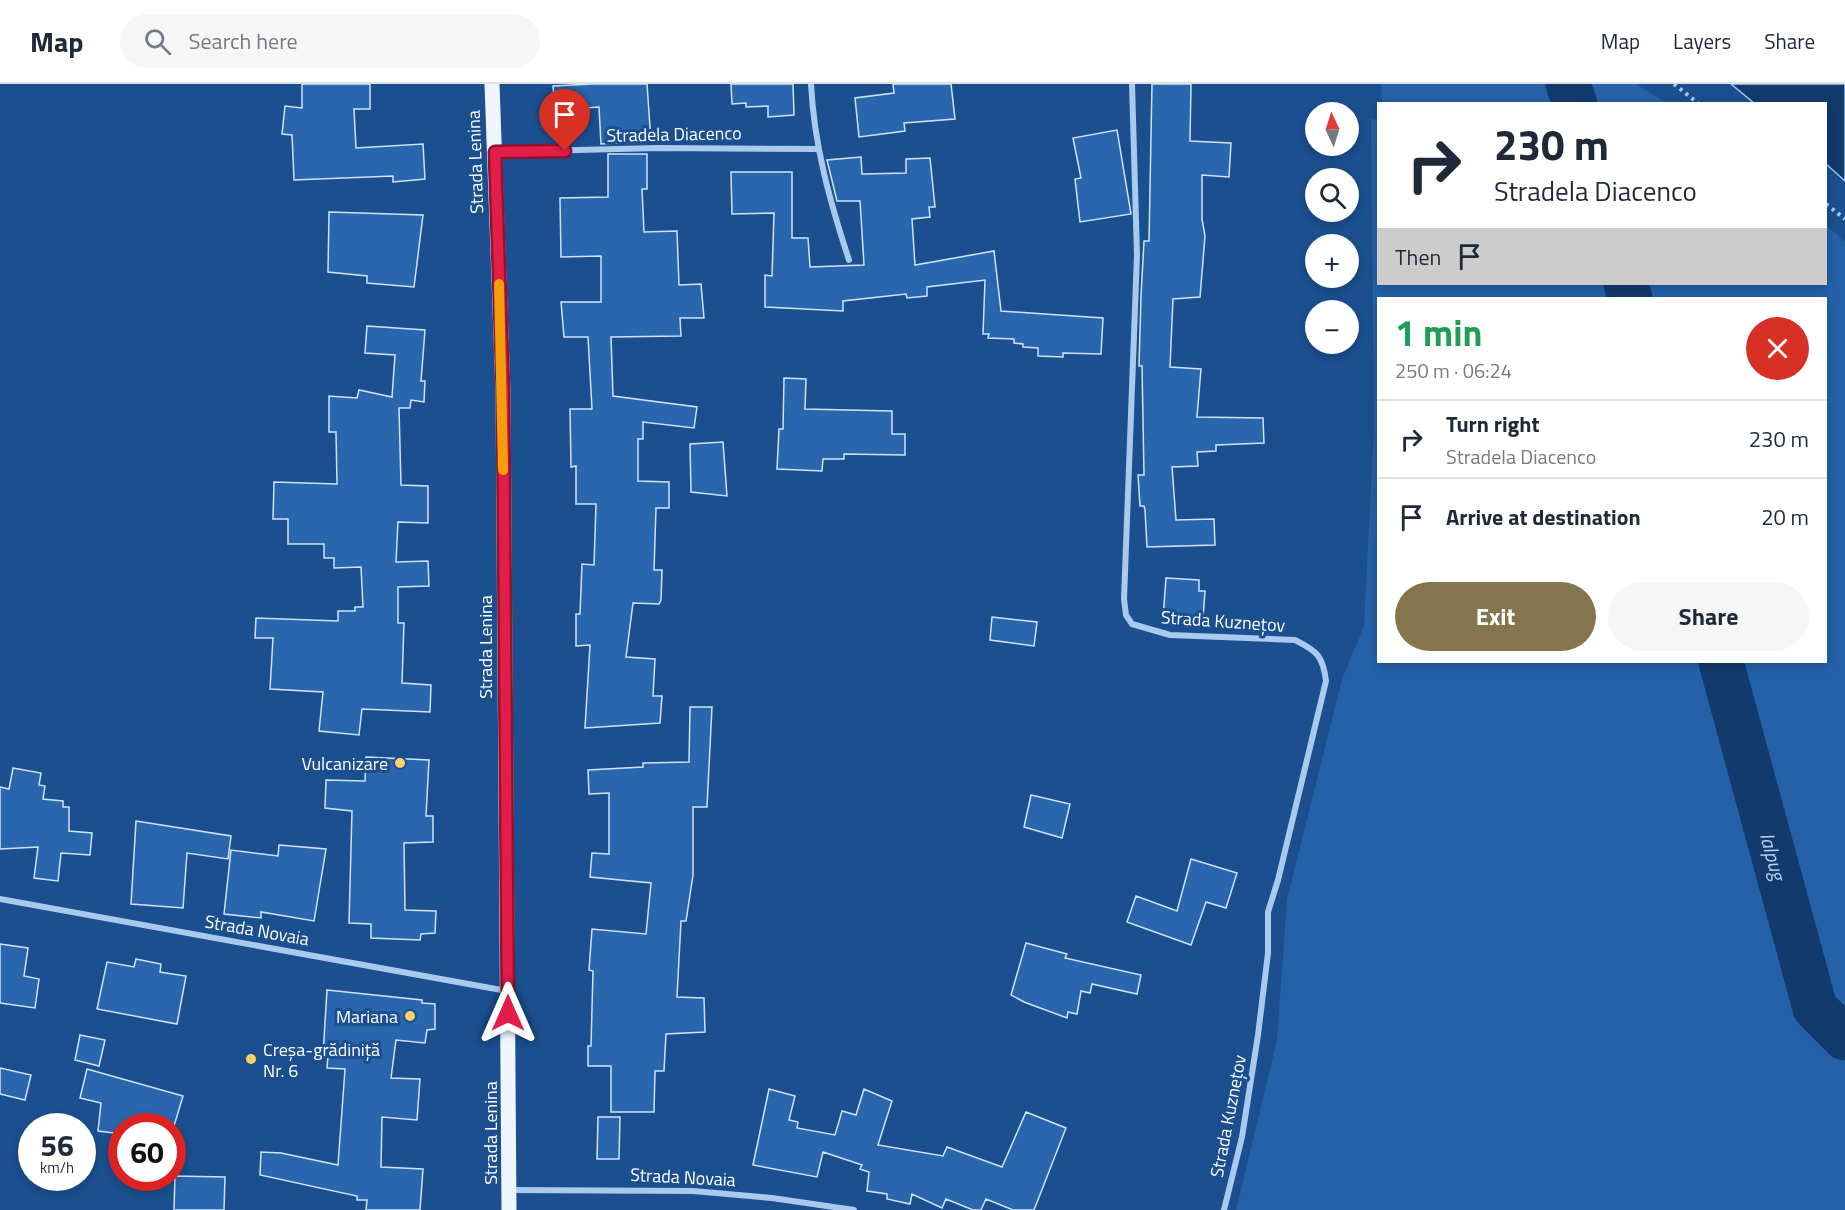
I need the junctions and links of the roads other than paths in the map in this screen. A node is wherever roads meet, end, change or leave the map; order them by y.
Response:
1 (492, 84) edge
2 (811, 84) edge
3 (1132, 84) edge
4 (818, 148) junction
5 (495, 152) junction
6 (849, 260) dead end
7 (0, 899) edge
8 (508, 991) junction
9 (510, 1190) junction
10 (510, 1210) edge
11 (854, 1210) edge
12 (1224, 1210) edge

1 - 5 main road, Strada Lenina
2 - 4 street
3 - 12 street, Strada Kuznețov
4 - 5 street, Stradela Diacenco
4 - 6 street
5 - 8 main road, Strada Lenina
7 - 8 street, Strada Novaia
8 - 9 main road, Strada Lenina
9 - 10 main road, Strada Lenina
9 - 11 street, Strada Novaia

